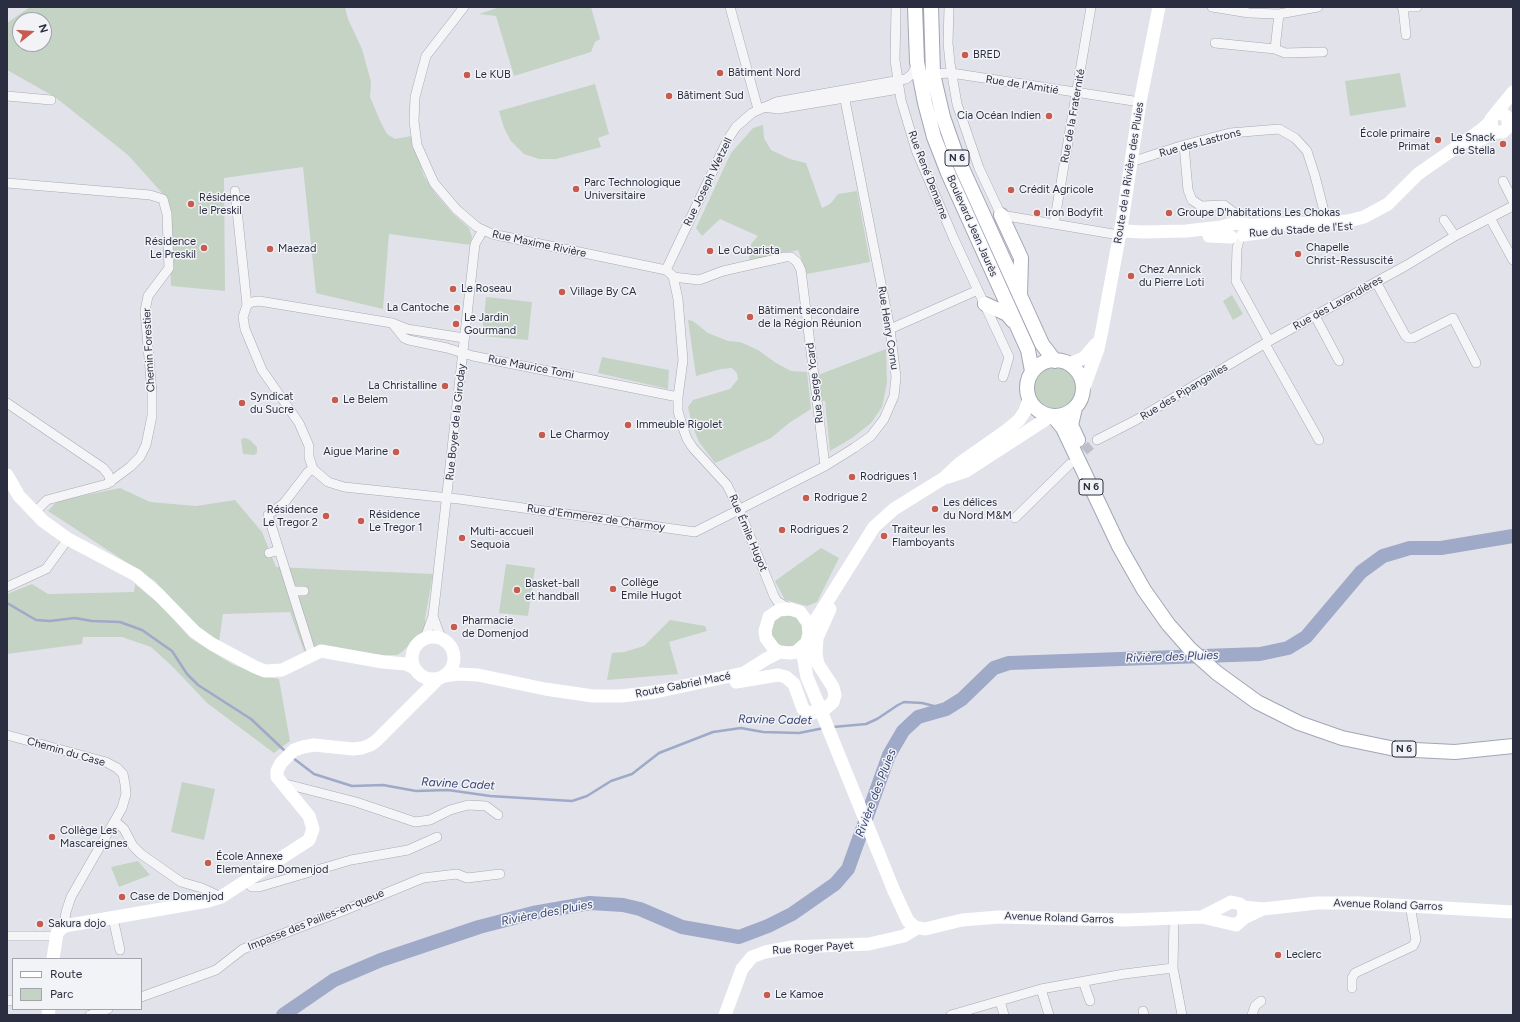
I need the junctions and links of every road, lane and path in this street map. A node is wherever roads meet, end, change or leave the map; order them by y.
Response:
1 (464, 7) edge
2 (730, 7) edge
3 (896, 7) edge
4 (915, 7) edge
5 (931, 7) edge
6 (949, 7) edge
7 (1091, 7) edge
8 (1159, 7) edge
9 (1212, 7) edge
10 (1318, 7) edge
11 (1403, 7) edge
12 (1417, 7) edge
13 (1229, 9) edge
14 (1279, 14) junction
15 (1406, 34) dead end
16 (1215, 43) dead end
17 (1275, 49) junction
18 (1323, 52) dead end
19 (917, 62) junction
20 (951, 73) junction
21 (933, 74) junction
22 (898, 85) junction
23 (1513, 92) edge
24 (844, 94) junction
25 (1076, 94) junction
26 (7, 96) edge
27 (1513, 96) edge
28 (51, 100) dead end
29 (1140, 102) junction
30 (761, 108) junction
31 (1504, 123) edge
32 (1184, 145) junction
33 (1131, 162) junction
34 (1503, 181) dead end
35 (7, 183) edge
36 (235, 192) dead end
37 (1513, 201) edge
38 (1513, 206) edge
39 (1001, 215) junction
40 (1490, 218) junction
41 (1444, 220) dead end
42 (1326, 223) junction
43 (1054, 224) junction
44 (483, 230) junction
45 (1236, 233) junction
46 (1119, 235) junction
47 (1455, 236) junction
48 (1513, 260) edge
49 (666, 270) junction
50 (673, 277) junction
51 (1376, 282) junction
52 (978, 290) junction
53 (1020, 299) junction
54 (985, 304) junction
55 (247, 305) junction
56 (1315, 316) junction
57 (392, 323) junction
58 (1016, 324) junction
59 (890, 329) junction
60 (464, 338) junction
61 (1100, 339) junction
62 (1267, 342) junction
63 (463, 352) junction
64 (1340, 361) dead end
65 (1062, 362) junction
66 (1476, 363) dead end
67 (1032, 371) junction
68 (1003, 377) dead end
69 (1083, 390) junction
70 (678, 396) junction
71 (1030, 399) junction
72 (7, 403) edge
73 (1075, 408) junction
74 (1052, 416) junction
75 (1097, 439) tunnel mouth
76 (1319, 440) dead end
77 (1070, 464) tunnel mouth
78 (825, 466) junction
79 (313, 469) junction
80 (7, 475) edge
81 (944, 478) junction
82 (111, 482) junction
83 (448, 498) junction
84 (739, 509) junction
85 (34, 513) junction
86 (1015, 518) dead end
87 (68, 539) junction
88 (1123, 545) junction
89 (279, 550) junction
90 (269, 553) dead end
91 (7, 587) edge
92 (835, 589) junction
93 (292, 591) junction
94 (304, 591) dead end
95 (827, 600) junction
96 (776, 607) junction
97 (795, 610) junction
98 (433, 616) junction
99 (810, 629) junction
100 (425, 638) junction
101 (441, 638) junction
102 (805, 644) junction
103 (778, 650) junction
104 (413, 651) junction
105 (314, 654) junction
106 (454, 655) junction
107 (383, 662) junction
108 (417, 672) junction
109 (478, 675) junction
110 (441, 677) junction
111 (807, 677) junction
112 (696, 684) junction
113 (418, 699) junction
114 (1300, 719) junction
115 (7, 735) edge
116 (1513, 737) edge
117 (1513, 746) edge
118 (280, 782) junction
119 (498, 815) dead end
120 (115, 821) junction
121 (436, 837) dead end
122 (500, 874) dead end
123 (245, 880) junction
124 (221, 897) junction
125 (1410, 905) junction
126 (1223, 908) junction
127 (1513, 912) edge
128 (1244, 913) junction
129 (905, 917) junction
130 (1202, 917) junction
131 (112, 918) junction
132 (1174, 920) junction
133 (1225, 922) junction
134 (64, 926) junction
135 (917, 928) junction
136 (7, 936) edge
137 (56, 936) junction
138 (890, 939) junction
139 (120, 950) dead end
140 (53, 958) edge
141 (1173, 968) junction
142 (1083, 981) junction
143 (1352, 988) dead end
144 (1041, 989) junction
145 (142, 997) edge
146 (1000, 1001) junction
147 (1090, 1001) dead end
148 (1262, 1001) dead end
149 (105, 1010) edge
150 (90, 1015) edge
151 (725, 1015) edge
152 (952, 1015) edge
153 (1004, 1015) edge
154 (1049, 1015) edge
155 (1182, 1015) edge
156 (1252, 1015) edge

1 - 44 street, Rue Maxime Rivière
2 - 30 street
3 - 22 street, Rue René Demarne
4 - 19 main road, Boulevard Jean Jaurès / N 6
5 - 21 main road, Boulevard Jean Jaurès / N 6
6 - 20 street
7 - 25 street, Rue de la Fraternité
8 - 29 main road, Route de la Rivière des Pluies
9 - 13 street
10 - 14 street
11 - 12 street
11 - 15 street
13 - 14 street
14 - 17 street
16 - 17 street
17 - 18 street
19 - 22 street
19 - 58 main road, Boulevard Jean Jaurès / N 6
20 - 21 street, Rue de l'Amitié
20 - 25 street, Rue de l'Amitié
20 - 39 street
21 - 53 main road, Boulevard Jean Jaurès / N 6
22 - 24 street
22 - 52 street, Rue René Demarne
23 - 31 main road, Rue du Stade de l'Est
24 - 30 street
24 - 59 street, Rue Henry Cornu
25 - 29 street, Rue de l'Amitié
25 - 43 street, Rue de la Fraternité
26 - 28 street
27 - 31 main road
29 - 33 main road, Route de la Rivière des Pluies
30 - 49 street, Rue Joseph Wetzell
31 - 42 main road, Rue du Stade de l'Est
31 - 45 main road, Rue du Stade de l'Est
32 - 33 street, Rue des Lastrons
32 - 42 street, Rue des Lastrons
32 - 45 street
33 - 46 main road, Route de la Rivière des Pluies
34 - 37 street
35 - 82 street, Chemin Forestier
36 - 55 street
38 - 40 street, Rue des Lavandières
39 - 43 street
39 - 53 main road
40 - 47 street, Rue des Lavandières
40 - 48 street
41 - 47 street
42 - 45 main road, Rue du Stade de l'Est
43 - 46 street
44 - 49 street, Rue Maxime Rivière
44 - 60 street, Rue Boyer de la Giroday
45 - 46 main road, Rue du Stade de l'Est
45 - 62 street
46 - 61 main road, Route de la Rivière des Pluies
47 - 51 street, Rue des Lavandières
49 - 50 street
50 - 70 street, Rue Émile Hugot
50 - 78 street, Rue Serge Ycard
51 - 56 street, Rue des Lavandières
51 - 66 street
52 - 54 street, Rue René Demarne
52 - 59 street
53 - 65 main road, Boulevard Jean Jaurès / N 6
54 - 58 main road
54 - 68 street, Rue René Demarne
55 - 57 street
55 - 79 street
56 - 62 street, Rue des Lavandières
56 - 64 street
57 - 60 street
57 - 63 street, Rue Maurice Tomi
58 - 67 main road, Boulevard Jean Jaurès / N 6
59 - 78 street, Rue Henry Cornu
60 - 63 street, Rue Boyer de la Giroday
61 - 65 main road
61 - 69 main road
62 - 75 street, Rue des Pipangailles
62 - 76 street
63 - 70 street, Rue Maurice Tomi
63 - 83 street, Rue Boyer de la Giroday
65 - 67 main road
65 - 69 main road, N 6
67 - 71 main road, N 6
69 - 73 main road, N 6
70 - 84 street, Rue Émile Hugot
71 - 74 main road, N 6
71 - 81 main road
72 - 82 street
73 - 74 main road
73 - 88 main road, N 6
74 - 81 main road
74 - 88 main road, N 6
77 - 86 street
78 - 84 street, Rue Henry Cornu
79 - 83 street, Rue d'Emmerez de Charmoy
79 - 89 street
80 - 85 main road
81 - 92 main road
82 - 85 street, Chemin Forestier
83 - 84 street, Rue d'Emmerez de Charmoy
83 - 98 street, Rue Boyer de la Giroday
84 - 96 street, Rue Émile Hugot
85 - 87 main road
87 - 91 street
87 - 105 main road
88 - 114 main road, N 6
89 - 90 street
89 - 93 street
92 - 95 main road
92 - 112 main road
93 - 94 street
93 - 105 street
95 - 97 main road
95 - 99 main road
96 - 97 main road
96 - 103 main road
97 - 99 main road
98 - 100 street, Rue Boyer de la Giroday
98 - 101 street, Rue Boyer de la Giroday
99 - 102 main road
100 - 101 main road
100 - 104 main road
101 - 106 main road
102 - 103 main road
102 - 111 main road
103 - 111 main road
103 - 112 main road, Route Gabriel Macé
104 - 107 main road
104 - 108 main road
105 - 107 main road
106 - 109 main road, Route Gabriel Macé
106 - 110 main road
107 - 108 main road
108 - 110 main road
108 - 113 main road
109 - 110 main road, Route Gabriel Macé
109 - 112 main road, Route Gabriel Macé
110 - 113 main road
111 - 129 main road, bridge
113 - 118 main road
114 - 116 main road, N 6
114 - 117 main road, N 6
115 - 120 street, Chemin du Case
118 - 119 street
118 - 123 main road
120 - 124 street
120 - 134 street, Chemin du Case
121 - 123 street
122 - 145 street, Impasse des Pailles-en-queue
123 - 124 main road
124 - 131 main road
125 - 127 main road, Avenue Roland Garros
125 - 128 main road, Avenue Roland Garros
125 - 143 street
126 - 128 main road, Avenue Roland Garros
126 - 130 main road, Avenue Roland Garros
126 - 133 main road
128 - 133 main road, Avenue Roland Garros
129 - 135 main road
129 - 138 main road
130 - 132 main road, Avenue Roland Garros
130 - 133 main road, Avenue Roland Garros
131 - 134 main road
131 - 139 street
132 - 135 main road, Avenue Roland Garros
132 - 141 street
134 - 137 main road
135 - 138 main road, Rue Roger Payet
136 - 137 street
137 - 140 main road
138 - 151 main road, Rue Roger Payet
141 - 142 street
141 - 155 street
142 - 144 street
142 - 147 street
144 - 146 street
144 - 154 street
146 - 152 street
146 - 153 street
148 - 156 street
149 - 150 street

